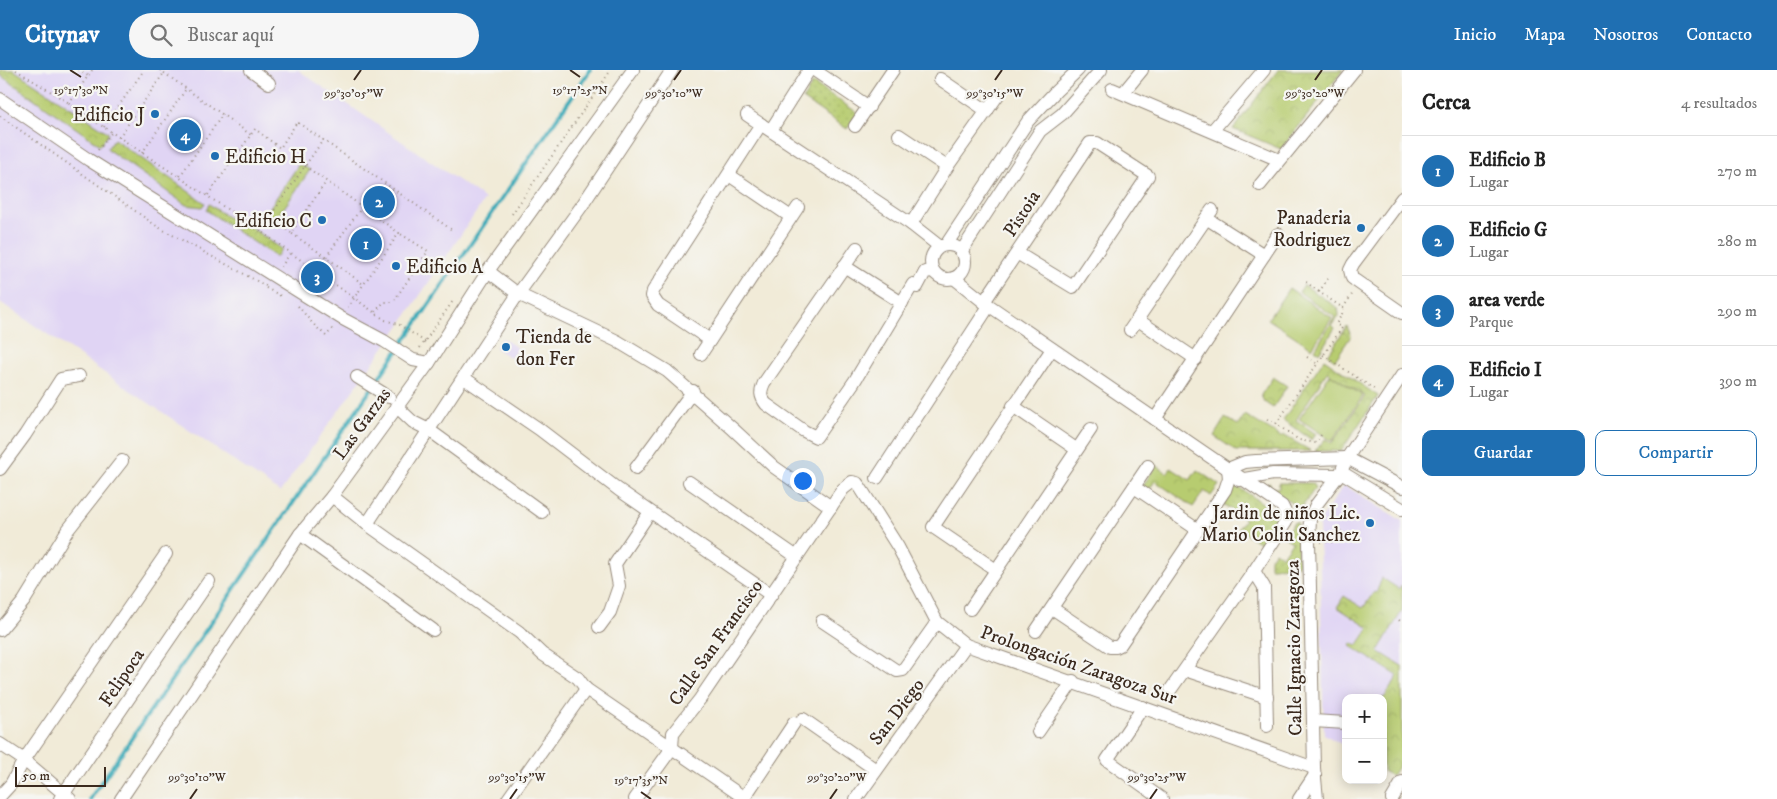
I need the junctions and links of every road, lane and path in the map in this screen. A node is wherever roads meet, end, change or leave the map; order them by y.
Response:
1 (16, 70) edge
2 (78, 70) edge
3 (92, 70) edge
4 (144, 70) edge
5 (160, 70) edge
6 (251, 70) edge
7 (633, 70) edge
8 (810, 70) edge
9 (814, 70) edge
10 (893, 70) edge
11 (1078, 70) edge
12 (1102, 70) edge
13 (1142, 70) edge
14 (1264, 70) edge
15 (1354, 70) edge
16 (668, 72) edge
17 (164, 73) junction
18 (88, 76) junction
19 (940, 79) dead end
20 (268, 83) dead end
21 (186, 89) junction
22 (1056, 91) junction
23 (998, 95) dead end
24 (0, 99) edge
25 (69, 104) junction
26 (1070, 105) junction
27 (869, 107) junction
28 (987, 110) junction
29 (222, 114) junction
30 (747, 115) dead end
31 (1028, 121) junction
32 (855, 126) dead end
33 (104, 127) junction
34 (766, 127) junction
35 (1040, 131) junction
36 (1212, 131) junction
37 (251, 135) junction
38 (899, 135) dead end
39 (119, 137) junction
40 (323, 140) junction
41 (142, 153) junction
42 (1279, 160) junction
43 (305, 166) junction
44 (947, 167) junction
45 (728, 175) junction
46 (179, 177) junction
47 (326, 182) junction
48 (1260, 185) dead end
49 (207, 196) junction
50 (1402, 198) edge
51 (362, 207) junction
52 (270, 217) junction
53 (910, 224) junction
54 (452, 230) dead end
55 (260, 231) junction
56 (291, 232) junction
57 (399, 233) junction
58 (1278, 234) dead end
59 (943, 245) junction
60 (857, 248) dead end
61 (961, 252) junction
62 (1017, 253) junction
63 (1264, 255) junction
64 (326, 257) junction
65 (844, 266) junction
66 (488, 271) junction
67 (932, 272) junction
68 (954, 278) junction
69 (1329, 278) dead end
70 (1306, 282) dead end
71 (363, 284) junction
72 (1319, 292) junction
73 (1353, 293) dead end
74 (518, 294) junction
75 (353, 297) junction
76 (902, 303) junction
77 (987, 304) junction
78 (1343, 308) junction
79 (374, 312) junction
80 (1402, 313) edge
81 (710, 340) junction
82 (425, 342) dead end
83 (1052, 349) junction
84 (701, 354) dead end
85 (1323, 355) junction
86 (1307, 357) dead end
87 (1196, 359) junction
88 (429, 363) junction
89 (1316, 363) junction
90 (1402, 375) edge
91 (79, 376) dead end
92 (358, 377) dead end
93 (464, 378) junction
94 (693, 392) junction
95 (1381, 394) dead end
96 (393, 402) junction
97 (1013, 406) junction
98 (1155, 419) junction
99 (1267, 419) dead end
100 (1276, 424) junction
101 (1090, 429) dead end
102 (429, 430) junction
103 (1321, 435) dead end
104 (1076, 449) junction
105 (1347, 458) junction
106 (1272, 460) junction
107 (1308, 460) junction
108 (122, 462) dead end
109 (1148, 466) dead end
110 (636, 468) dead end
111 (0, 469) edge
112 (1228, 469) junction
113 (1340, 473) junction
114 (1273, 474) junction
115 (1308, 475) junction
116 (877, 478) dead end
117 (1244, 480) junction
118 (689, 482) dead end
119 (1134, 487) junction
120 (1402, 487) edge
121 (843, 490) junction
122 (1225, 490) junction
123 (810, 493) junction
124 (332, 496) junction
125 (831, 507) junction
126 (1402, 509) edge
127 (542, 512) dead end
128 (650, 512) junction
129 (367, 524) junction
130 (1342, 528) dead end
131 (1198, 530) junction
132 (300, 534) junction
133 (1308, 542) junction
134 (166, 554) dead end
135 (797, 557) junction
136 (996, 570) junction
137 (1254, 571) junction
138 (209, 581) dead end
139 (771, 595) junction
140 (1052, 608) junction
141 (970, 609) dead end
142 (1399, 620) dead end
143 (822, 621) dead end
144 (937, 622) junction
145 (1402, 622) edge
146 (599, 628) dead end
147 (0, 630) edge
148 (432, 630) dead end
149 (1036, 630) dead end
150 (966, 645) junction
151 (1185, 670) junction
152 (1073, 681) junction
153 (586, 689) junction
154 (1171, 689) dead end
155 (1267, 697) junction
156 (1143, 707) junction
157 (1313, 721) junction
158 (1342, 723) edge
159 (1267, 726) dead end
160 (1038, 732) dead end
161 (0, 744) edge
162 (672, 748) junction
163 (24, 760) junction
164 (876, 770) junction
165 (1315, 772) junction
166 (1402, 784) edge
167 (0, 796) edge
168 (64, 798) edge
169 (745, 798) edge
170 (1317, 798) edge
171 (121, 799) edge
172 (508, 799) edge
173 (635, 799) edge
174 (856, 799) edge
175 (1162, 799) edge
176 (1299, 799) edge
177 (1392, 799) edge

1 - 25 path
2 - 18 path
3 - 18 path
4 - 33 path
5 - 17 path
6 - 20 street
7 - 66 street, Las Garzas
8 - 34 street
9 - 27 street
10 - 27 street
11 - 22 street
12 - 26 street
13 - 36 street
14 - 36 street
15 - 42 street
16 - 74 street
17 - 21 path
17 - 39 path
18 - 25 path
19 - 28 street
21 - 29 path
21 - 41 path
22 - 26 street
22 - 31 street
23 - 28 street
24 - 88 street
25 - 33 path
26 - 35 street
27 - 32 street
28 - 44 street
29 - 37 path
29 - 46 path
30 - 34 street
31 - 35 street
31 - 59 street
33 - 39 path
34 - 45 street
34 - 53 street
35 - 61 street
36 - 42 street
37 - 40 path
37 - 49 path
38 - 44 street
39 - 41 path
40 - 43 path
40 - 54 path
41 - 46 path
42 - 48 street
43 - 47 path
43 - 52 path
44 - 53 street
45 - 81 street
45 - 81 street
46 - 49 path
47 - 51 path
47 - 56 path
49 - 55 path
50 - 80 street
51 - 57 path
51 - 64 path
52 - 55 path
52 - 56 path
53 - 59 street
55 - 75 path
56 - 64 path
57 - 71 path
57 - 79 path
58 - 63 street
59 - 61 street
59 - 67 street
60 - 65 street
61 - 68 street
62 - 62 street, Pistoia
62 - 77 street, Pistoia
63 - 87 street
63 - 87 street
64 - 71 path
65 - 76 street
65 - 76 street
66 - 74 street
66 - 88 street, Las Garzas
67 - 68 street
67 - 76 street
68 - 77 street
69 - 72 path
70 - 72 path
71 - 75 path
72 - 78 path
73 - 78 path
74 - 93 street
74 - 94 street
75 - 79 path
77 - 83 street
77 - 116 street, Pistoia
78 - 85 path
79 - 82 path
81 - 84 street
83 - 97 street
83 - 98 street
85 - 89 path
85 - 95 path
86 - 89 path
87 - 98 street
88 - 96 street, Las Garzas
89 - 100 path
90 - 105 street, Calle Ignacio Zaragoza
91 - 111 street
92 - 96 street
93 - 102 street
93 - 128 street
94 - 110 street
94 - 123 street
96 - 102 street
96 - 124 street, Las Garzas
97 - 104 street
97 - 136 street
98 - 112 street
99 - 100 path
100 - 103 path
101 - 104 street
102 - 127 street
102 - 129 street
104 - 136 street
105 - 107 street
105 - 113 street, Calle Ignacio Zaragoza
105 - 120 street
106 - 107 street
106 - 112 street
106 - 114 street
107 - 115 street
108 - 147 street
109 - 119 street
112 - 117 street
112 - 122 street
113 - 115 street
113 - 126 street
113 - 133 street, Calle Ignacio Zaragoza
114 - 115 street
114 - 117 street
117 - 122 street
117 - 137 street
118 - 135 street
119 - 131 street
119 - 140 street
121 - 123 street
121 - 125 street
121 - 144 street, Prolongación Zaragoza Sur
122 - 131 street
123 - 125 street
124 - 129 street
124 - 132 street, Las Garzas
125 - 135 street, Calle San Francisco
128 - 139 street
128 - 146 street
129 - 153 street
130 - 133 path
131 - 140 street
132 - 148 street
132 - 171 street, Las Garzas
133 - 157 street, Calle Ignacio Zaragoza
134 - 163 street
135 - 139 street, Calle San Francisco
136 - 141 street
137 - 151 street
137 - 155 street
138 - 168 street, Felipoca
139 - 162 street, Calle San Francisco
140 - 149 street
142 - 145 path
143 - 144 street
144 - 150 street, Prolongación Zaragoza Sur
150 - 152 street, Prolongación Zaragoza Sur
150 - 164 street, San Diego
151 - 154 street
151 - 155 street
152 - 156 street, Prolongación Zaragoza Sur
152 - 160 street
153 - 162 street
153 - 172 street
155 - 159 street
156 - 165 street, Prolongación Zaragoza Sur
156 - 175 street
157 - 158 street
157 - 165 street, Calle Ignacio Zaragoza
161 - 163 street
162 - 169 street
162 - 173 street, Calle San Francisco
163 - 167 street
163 - 168 street
164 - 169 street
164 - 174 street, San Diego
165 - 170 street, Calle Ignacio Zaragoza
165 - 176 street
166 - 177 street

